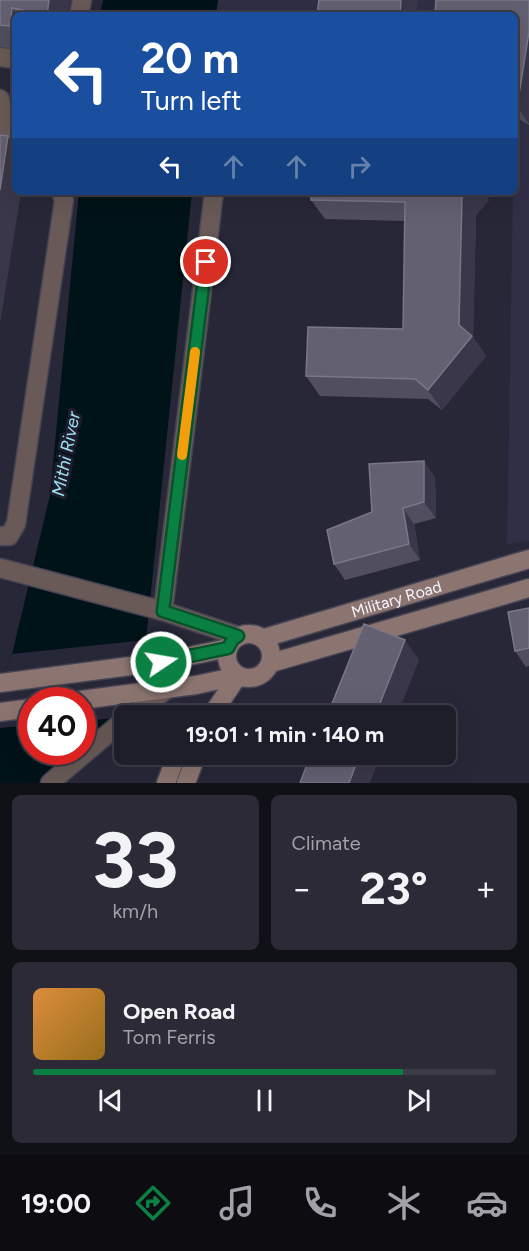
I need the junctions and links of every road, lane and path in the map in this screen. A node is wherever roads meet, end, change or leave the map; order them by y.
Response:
1 (0, 99) edge
2 (8, 145) edge
3 (62, 195) edge
4 (214, 195) edge
5 (0, 536) edge
6 (529, 559) edge
7 (0, 568) edge
8 (529, 588) edge
9 (159, 610) junction
10 (264, 638) junction
11 (233, 642) junction
12 (270, 663) junction
13 (238, 675) junction
14 (0, 683) edge
15 (160, 689) junction
16 (96, 698) edge
17 (143, 705) edge
18 (219, 705) edge
19 (18, 710) edge
20 (0, 712) edge
21 (114, 729) edge
22 (173, 765) edge
23 (193, 765) edge
24 (50, 783) edge
25 (166, 783) edge
26 (186, 783) edge

1 - 2 street
3 - 5 street
4 - 9 street
6 - 10 street, Military Road
7 - 9 street
8 - 12 street
9 - 11 street
10 - 11 street
10 - 12 street
11 - 13 street
11 - 14 street
12 - 13 street
13 - 15 street
13 - 18 street
15 - 16 street
15 - 17 street
19 - 20 street
21 - 24 street
22 - 25 street
23 - 26 street

